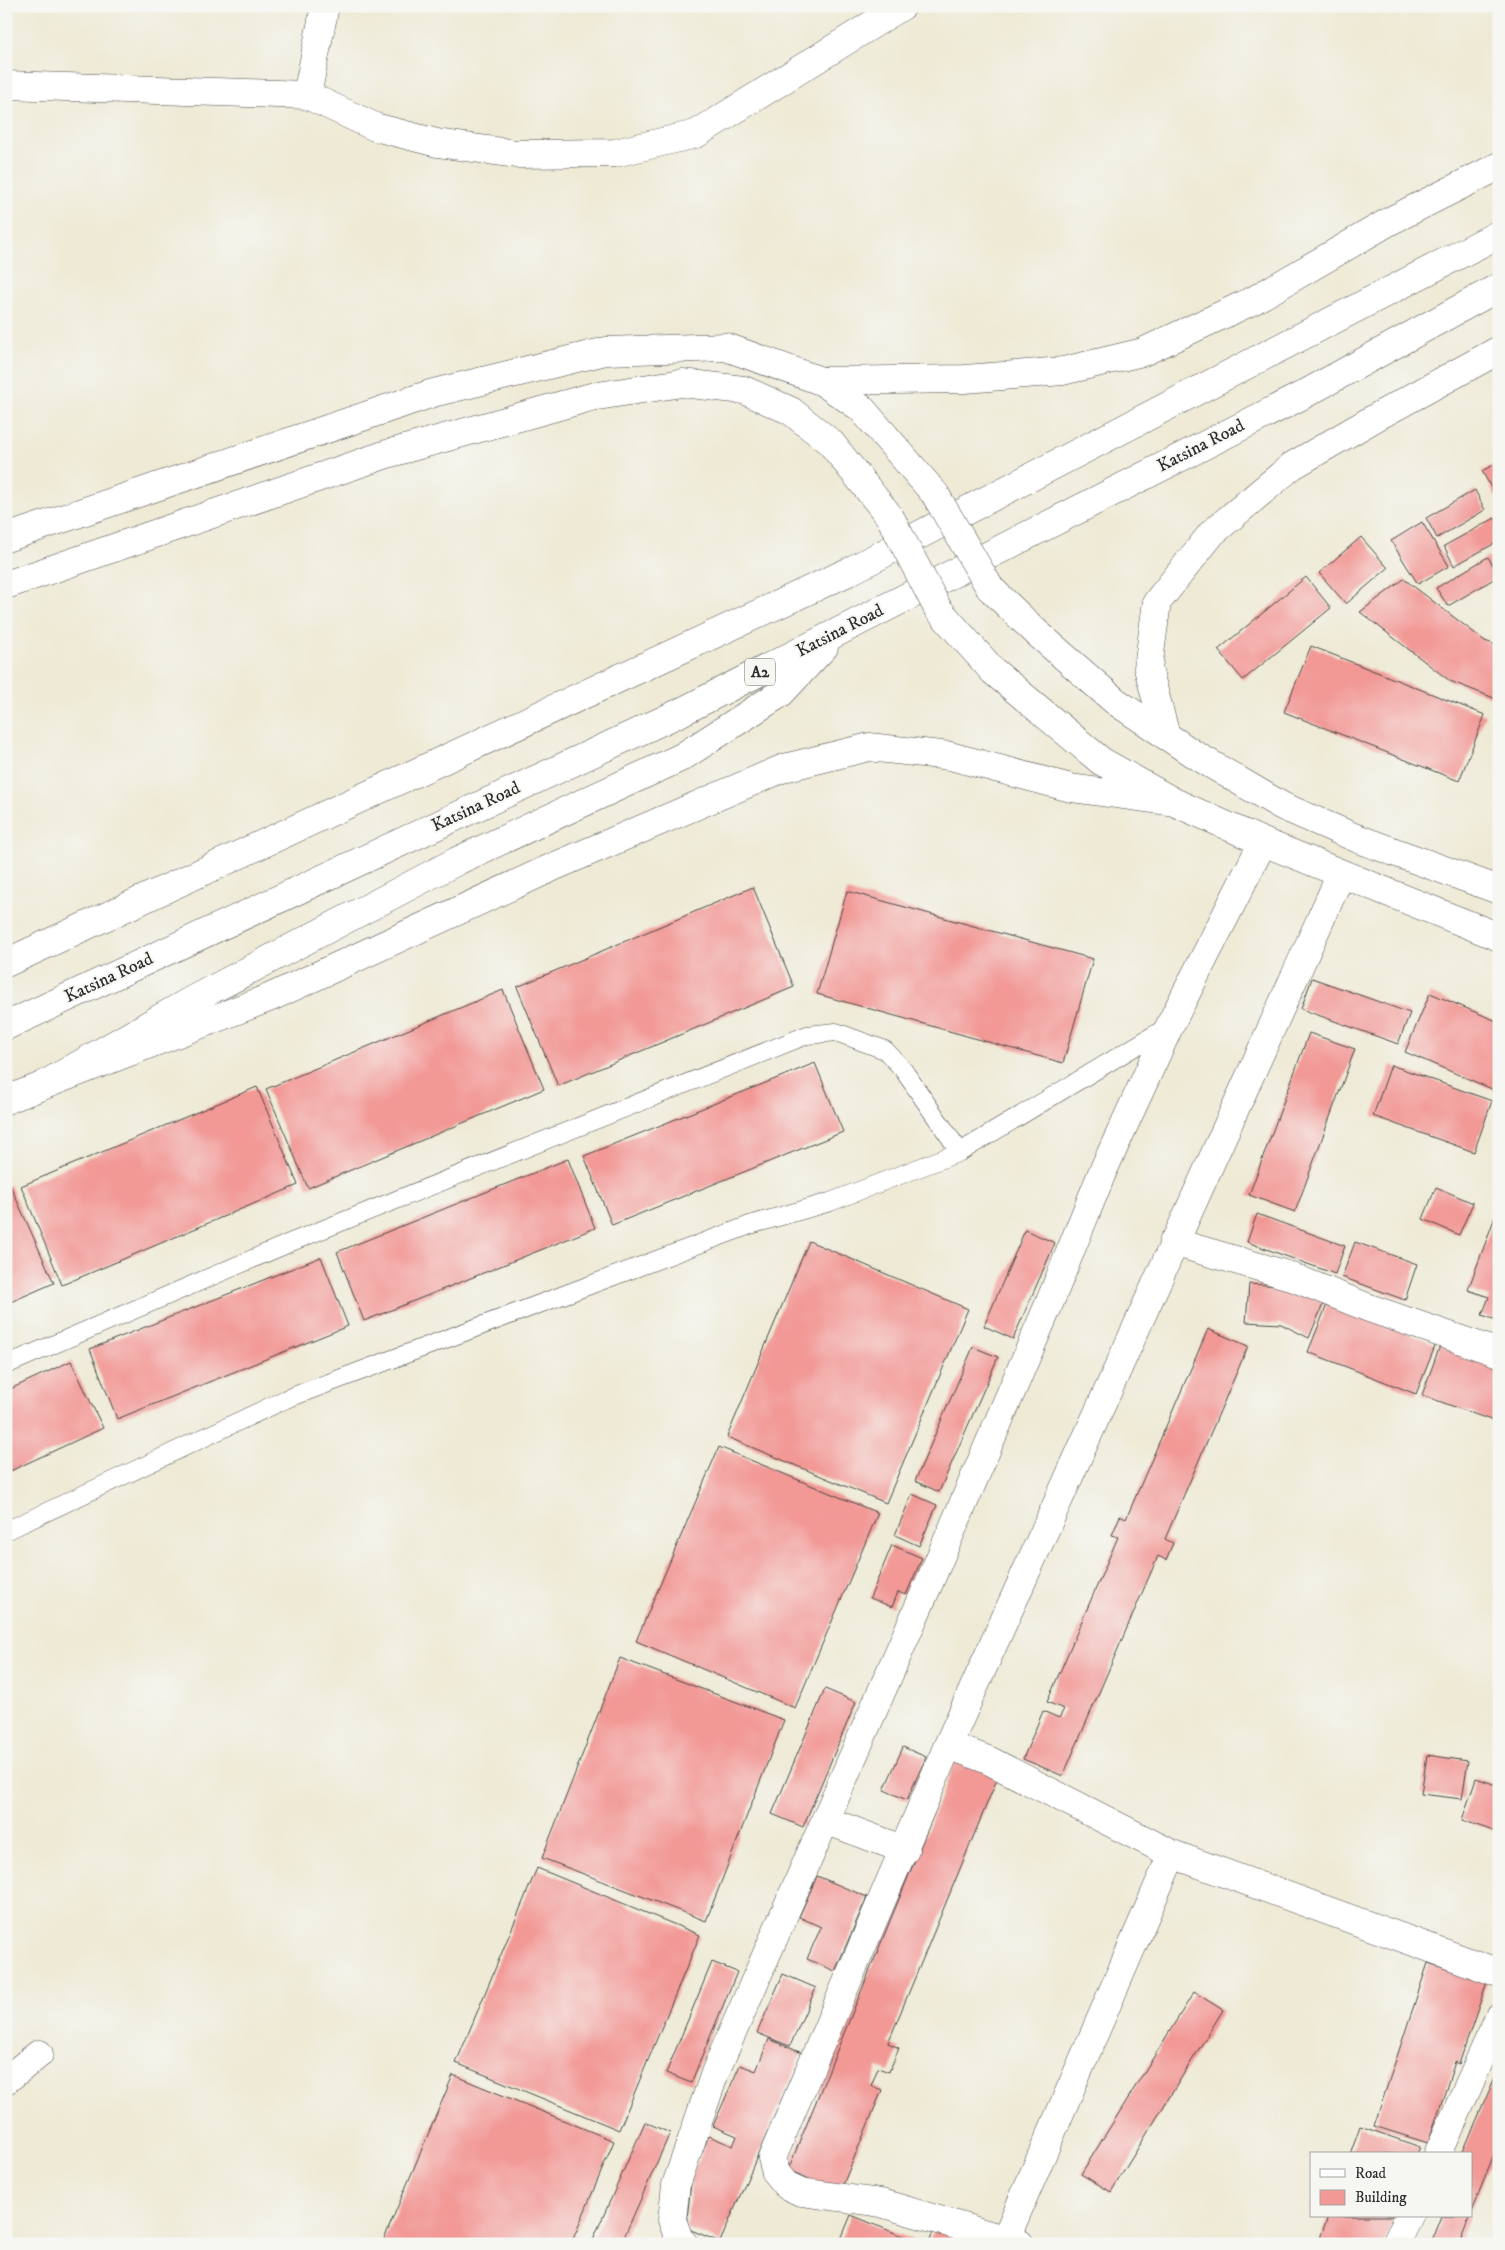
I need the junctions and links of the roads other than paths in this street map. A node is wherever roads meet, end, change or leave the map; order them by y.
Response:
1 (325, 6) edge
2 (902, 6) edge
3 (6, 85) edge
4 (307, 95) junction
5 (1499, 166) edge
6 (1499, 234) edge
7 (1499, 287) edge
8 (1499, 350) edge
9 (821, 381) junction
10 (6, 538) edge
11 (6, 585) edge
12 (838, 632) junction
13 (1166, 736) junction
14 (1174, 802) junction
15 (1263, 842) junction
16 (1341, 874) junction
17 (1499, 890) edge
18 (1499, 937) edge
19 (6, 963) edge
20 (1170, 1025) junction
21 (6, 1026) edge
22 (42, 1086) junction
23 (6, 1100) edge
24 (960, 1152) junction
25 (1173, 1242) junction
26 (1499, 1353) edge
27 (6, 1365) edge
28 (6, 1531) edge
29 (948, 1745) junction
30 (826, 1820) junction
31 (905, 1850) junction
32 (1172, 1854) junction
33 (1499, 1973) edge
34 (1499, 2017) edge
35 (39, 2054) dead end
36 (6, 2080) edge
37 (1439, 2152) edge
38 (1408, 2218) edge
39 (1013, 2241) edge
40 (684, 2244) edge
41 (1396, 2244) edge

1 - 4 main road
2 - 4 main road
3 - 4 main road
5 - 9 main road
6 - 19 main road
7 - 12 main road, Katsina Road / A2
8 - 13 main road
9 - 10 main road
9 - 13 main road, bridge
11 - 14 main road, bridge
12 - 21 main road, Katsina Road / A2
12 - 22 main road
13 - 17 main road
14 - 15 main road
14 - 22 main road
15 - 16 main road
15 - 20 main road
16 - 18 main road
16 - 25 main road
20 - 24 lane
20 - 30 main road
22 - 23 main road
24 - 27 lane
24 - 28 lane
25 - 26 main road
25 - 29 main road
29 - 31 main road
29 - 32 main road
30 - 31 main road
30 - 40 main road
31 - 39 main road
32 - 33 main road
32 - 39 main road
34 - 37 main road
35 - 36 main road
38 - 41 main road

